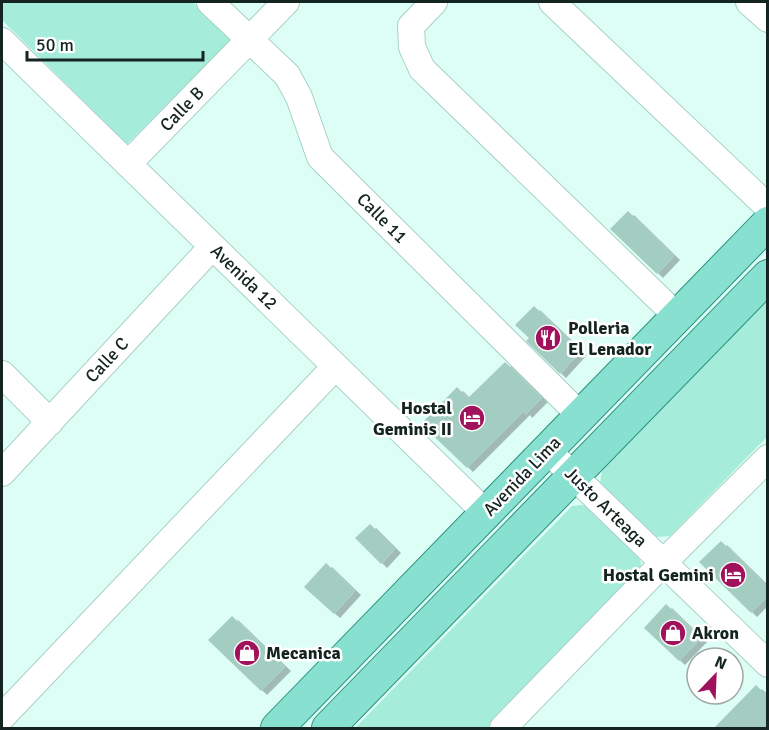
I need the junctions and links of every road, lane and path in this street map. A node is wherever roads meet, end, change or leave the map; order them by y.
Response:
1 (210, 2) edge
2 (286, 2) edge
3 (434, 2) edge
4 (552, 2) edge
5 (749, 2) edge
6 (768, 19) edge
7 (249, 40) junction
8 (2, 41) edge
9 (128, 164) junction
10 (768, 207) edge
11 (768, 223) edge
12 (212, 247) junction
13 (768, 276) edge
14 (677, 316) junction
15 (335, 367) junction
16 (2, 374) edge
17 (581, 416) junction
18 (50, 422) junction
19 (547, 450) junction
20 (768, 458) edge
21 (2, 473) edge
22 (573, 476) junction
23 (486, 513) junction
24 (663, 563) junction
25 (768, 664) edge
26 (2, 717) edge
27 (510, 726) edge
28 (277, 729) edge
29 (328, 729) edge

1 - 7 street, Calle 11
2 - 7 street, Calle B
3 - 14 street
4 - 10 street
5 - 6 street
7 - 9 street, Calle B
7 - 17 street, Calle 11
8 - 9 street, Avenida 12
9 - 12 street, Avenida 12
11 - 14 main road, Avenida Lima
12 - 15 street, Avenida 12
12 - 18 street, Calle C
13 - 22 main road, Avenida Lima
14 - 17 main road, Avenida Lima
15 - 23 street, Avenida 12
15 - 26 street
16 - 18 street
17 - 19 main road, Avenida Lima
18 - 21 street, Calle C
19 - 22 street, Justo Arteaga
19 - 23 main road, Avenida Lima
20 - 24 street
22 - 24 street, Justo Arteaga
22 - 29 main road, Avenida Lima
23 - 28 main road, Avenida Lima
24 - 25 street, Justo Arteaga
24 - 27 street

